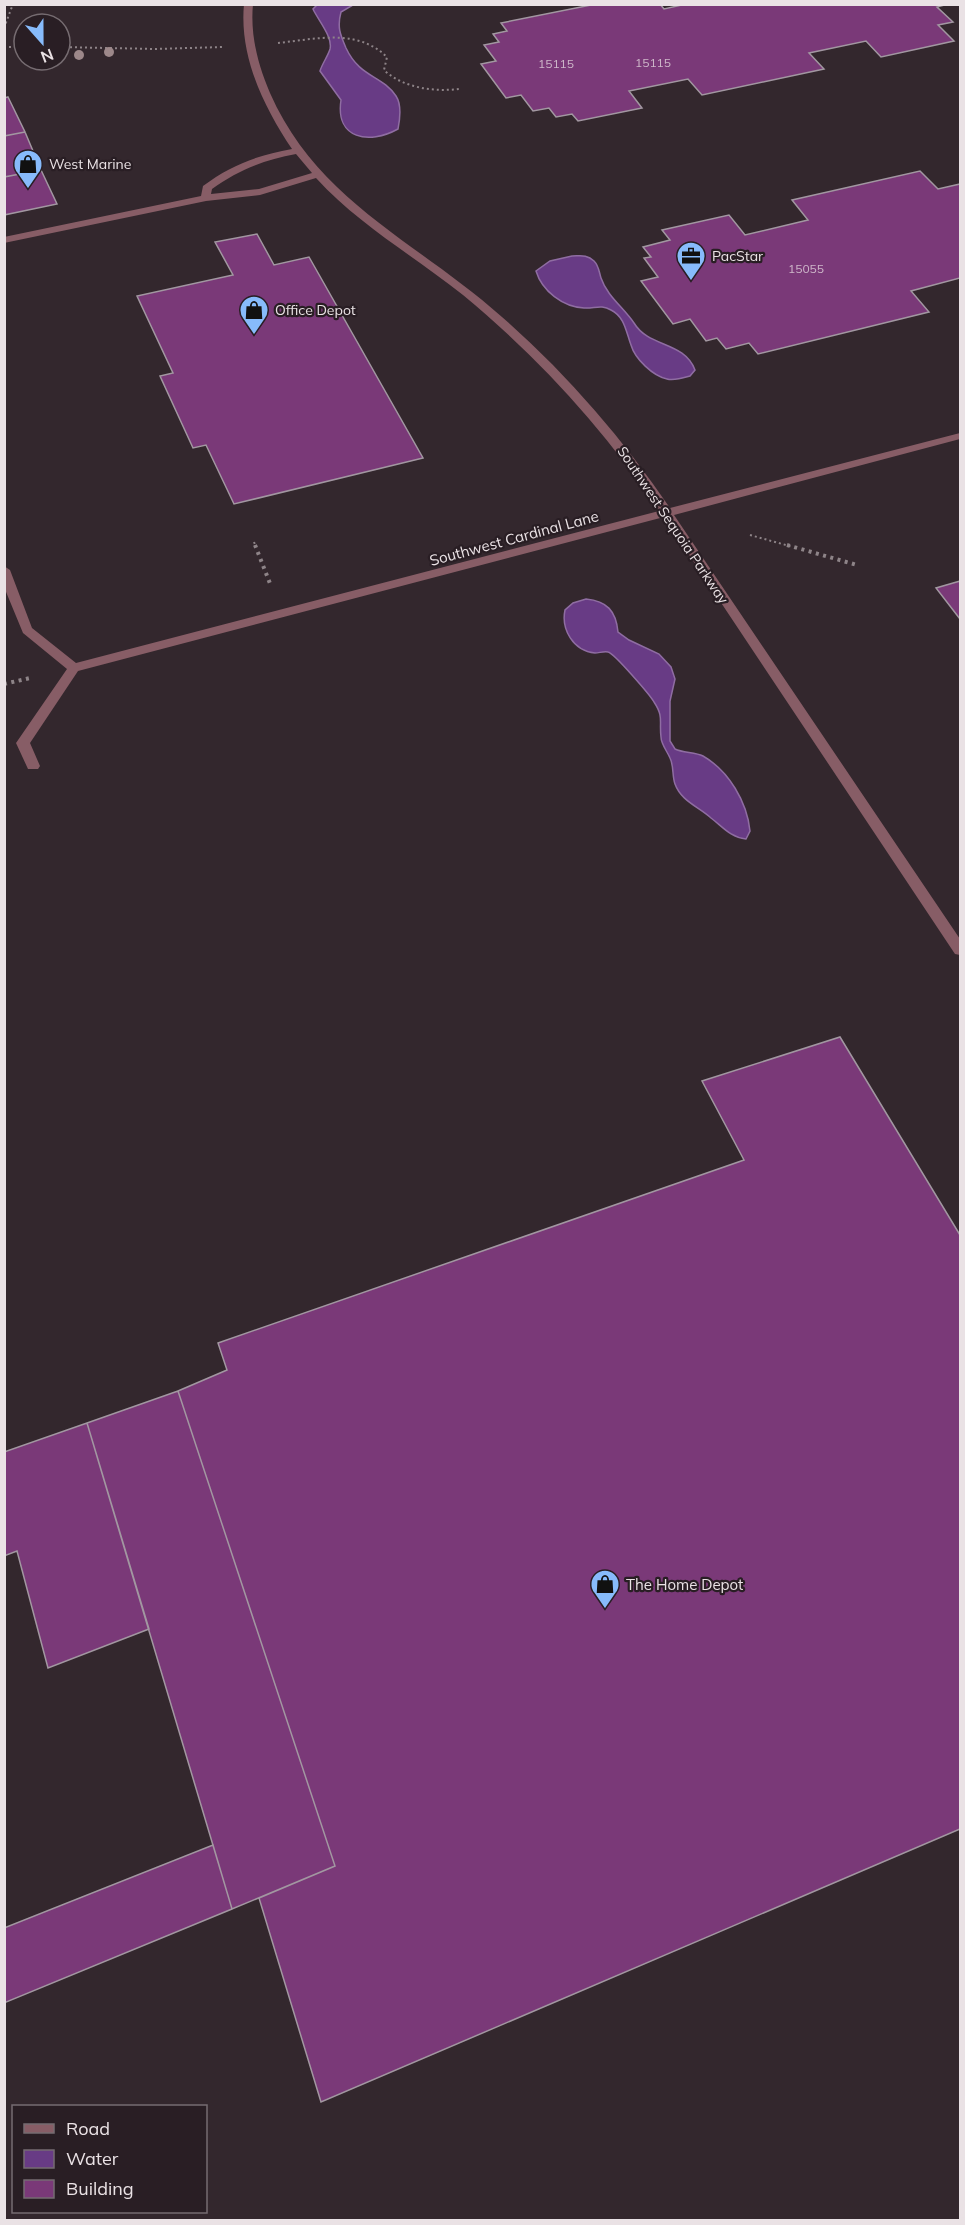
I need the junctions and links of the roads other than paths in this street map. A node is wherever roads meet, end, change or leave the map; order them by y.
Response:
1 (249, 4) edge
2 (297, 151) junction
3 (316, 175) junction
4 (206, 198) junction
5 (4, 240) edge
6 (960, 436) edge
7 (667, 514) junction
8 (4, 570) edge
9 (74, 668) junction
10 (33, 766) dead end
11 (960, 950) edge

1 - 2 street, Southwest Sequoia Parkway
2 - 3 street, Southwest Sequoia Parkway
2 - 4 street
3 - 4 street
3 - 7 street, Southwest Sequoia Parkway
4 - 5 street
6 - 7 street, Southwest Cardinal Lane
7 - 9 street, Southwest Cardinal Lane
7 - 11 street, Southwest Sequoia Parkway
8 - 9 street
9 - 10 street

